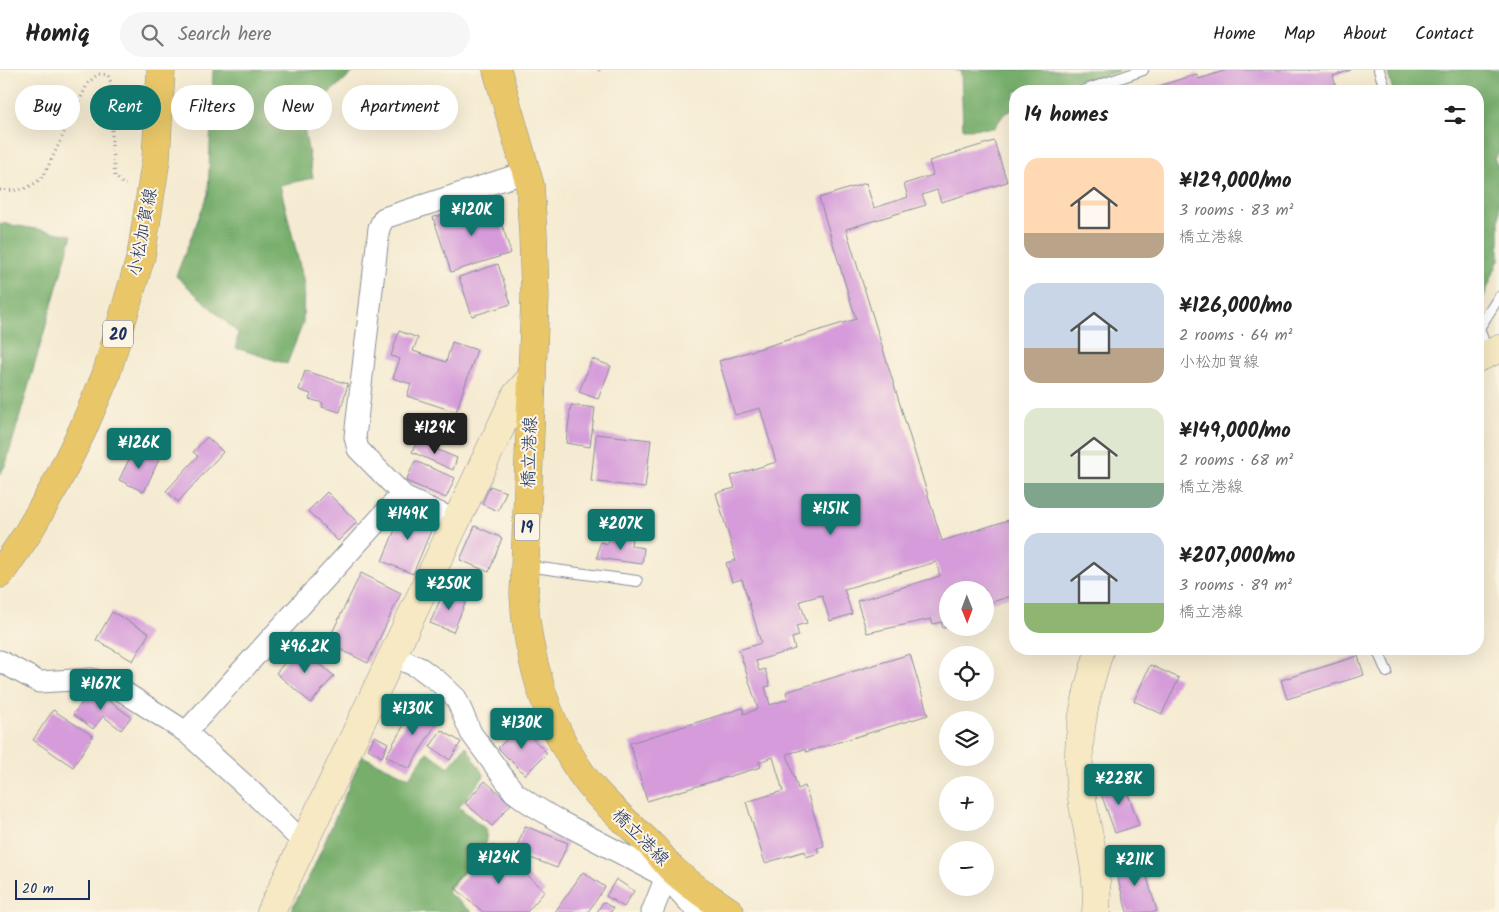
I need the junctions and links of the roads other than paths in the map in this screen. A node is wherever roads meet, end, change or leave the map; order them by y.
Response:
1 (161, 70) edge
2 (497, 70) edge
3 (1143, 70) edge
4 (1379, 70) edge
5 (1100, 85) edge
6 (1384, 85) edge
7 (527, 172) junction
8 (1499, 297) edge
9 (1484, 318) edge
10 (532, 377) junction
11 (402, 494) junction
12 (457, 521) junction
13 (525, 565) junction
14 (0, 574) edge
15 (637, 581) dead end
16 (1098, 655) edge
17 (1380, 655) edge
18 (393, 656) junction
19 (0, 661) edge
20 (1387, 672) dead end
21 (186, 732) junction
22 (304, 843) junction
23 (668, 872) junction
24 (271, 912) edge
25 (652, 912) edge
26 (698, 912) edge
27 (730, 912) edge
28 (1096, 912) edge

1 - 14 main road, 小松加賀線 / 20
2 - 7 main road, 橋立港線 / 19
3 - 5 lane
4 - 6 lane
7 - 10 main road, 橋立港線 / 19
7 - 11 street
8 - 9 lane
10 - 12 street
10 - 13 main road, 橋立港線 / 19
11 - 12 street
11 - 21 street
12 - 18 street
13 - 15 lane
13 - 23 main road, 橋立港線 / 19
16 - 28 street
17 - 20 lane
18 - 22 street
18 - 23 street
19 - 21 street
21 - 22 street
22 - 24 street
23 - 25 street
23 - 26 street
23 - 27 main road, 橋立港線 / 19

